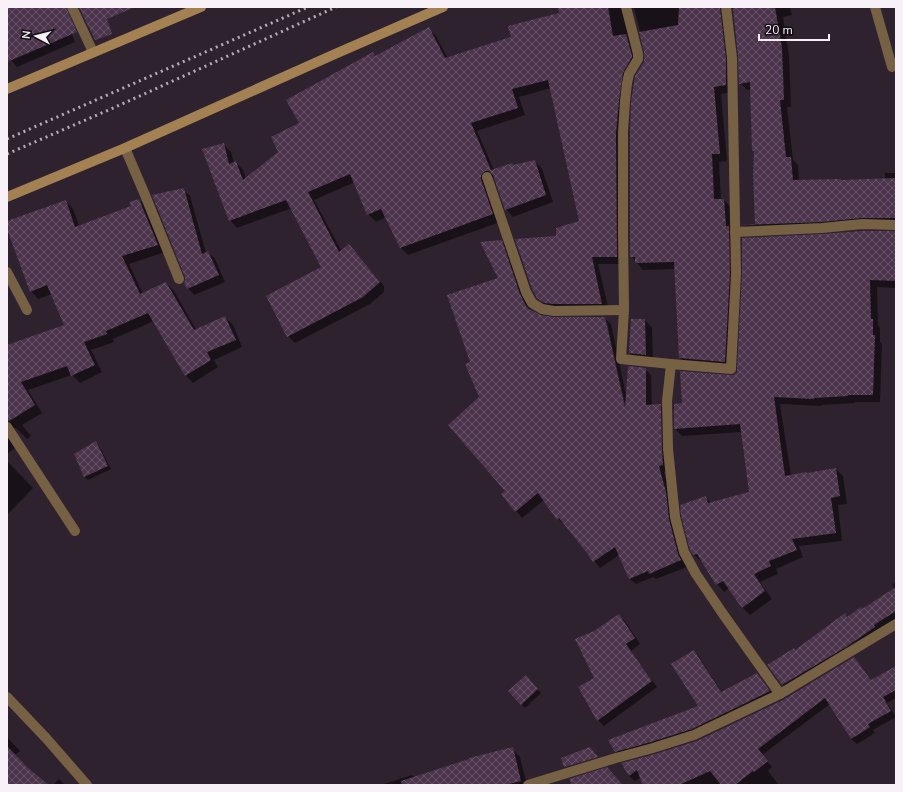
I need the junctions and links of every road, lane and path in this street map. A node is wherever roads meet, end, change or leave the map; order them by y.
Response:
1 (72, 7) edge
2 (201, 7) edge
3 (443, 7) edge
4 (626, 7) edge
5 (726, 7) edge
6 (875, 7) edge
7 (93, 52) junction
8 (892, 67) dead end
9 (7, 89) edge
10 (125, 148) junction
11 (487, 177) dead end
12 (7, 197) edge
13 (896, 225) edge
14 (735, 232) junction
15 (7, 272) edge
16 (179, 279) dead end
17 (27, 310) dead end
18 (624, 310) junction
19 (671, 364) junction
20 (7, 427) edge
21 (75, 531) dead end
22 (896, 624) edge
23 (780, 694) junction
24 (7, 697) edge
25 (554, 781) edge
26 (87, 785) edge
27 (528, 785) edge

1 - 7 street
2 - 7 main road
3 - 10 main road
4 - 18 street
5 - 14 street
6 - 8 street
7 - 9 main road
10 - 12 main road
10 - 16 street
11 - 18 street
13 - 14 street
14 - 19 street
15 - 17 street
18 - 19 street
19 - 23 street
20 - 21 street
22 - 23 street
23 - 25 street
24 - 26 street
25 - 27 street

